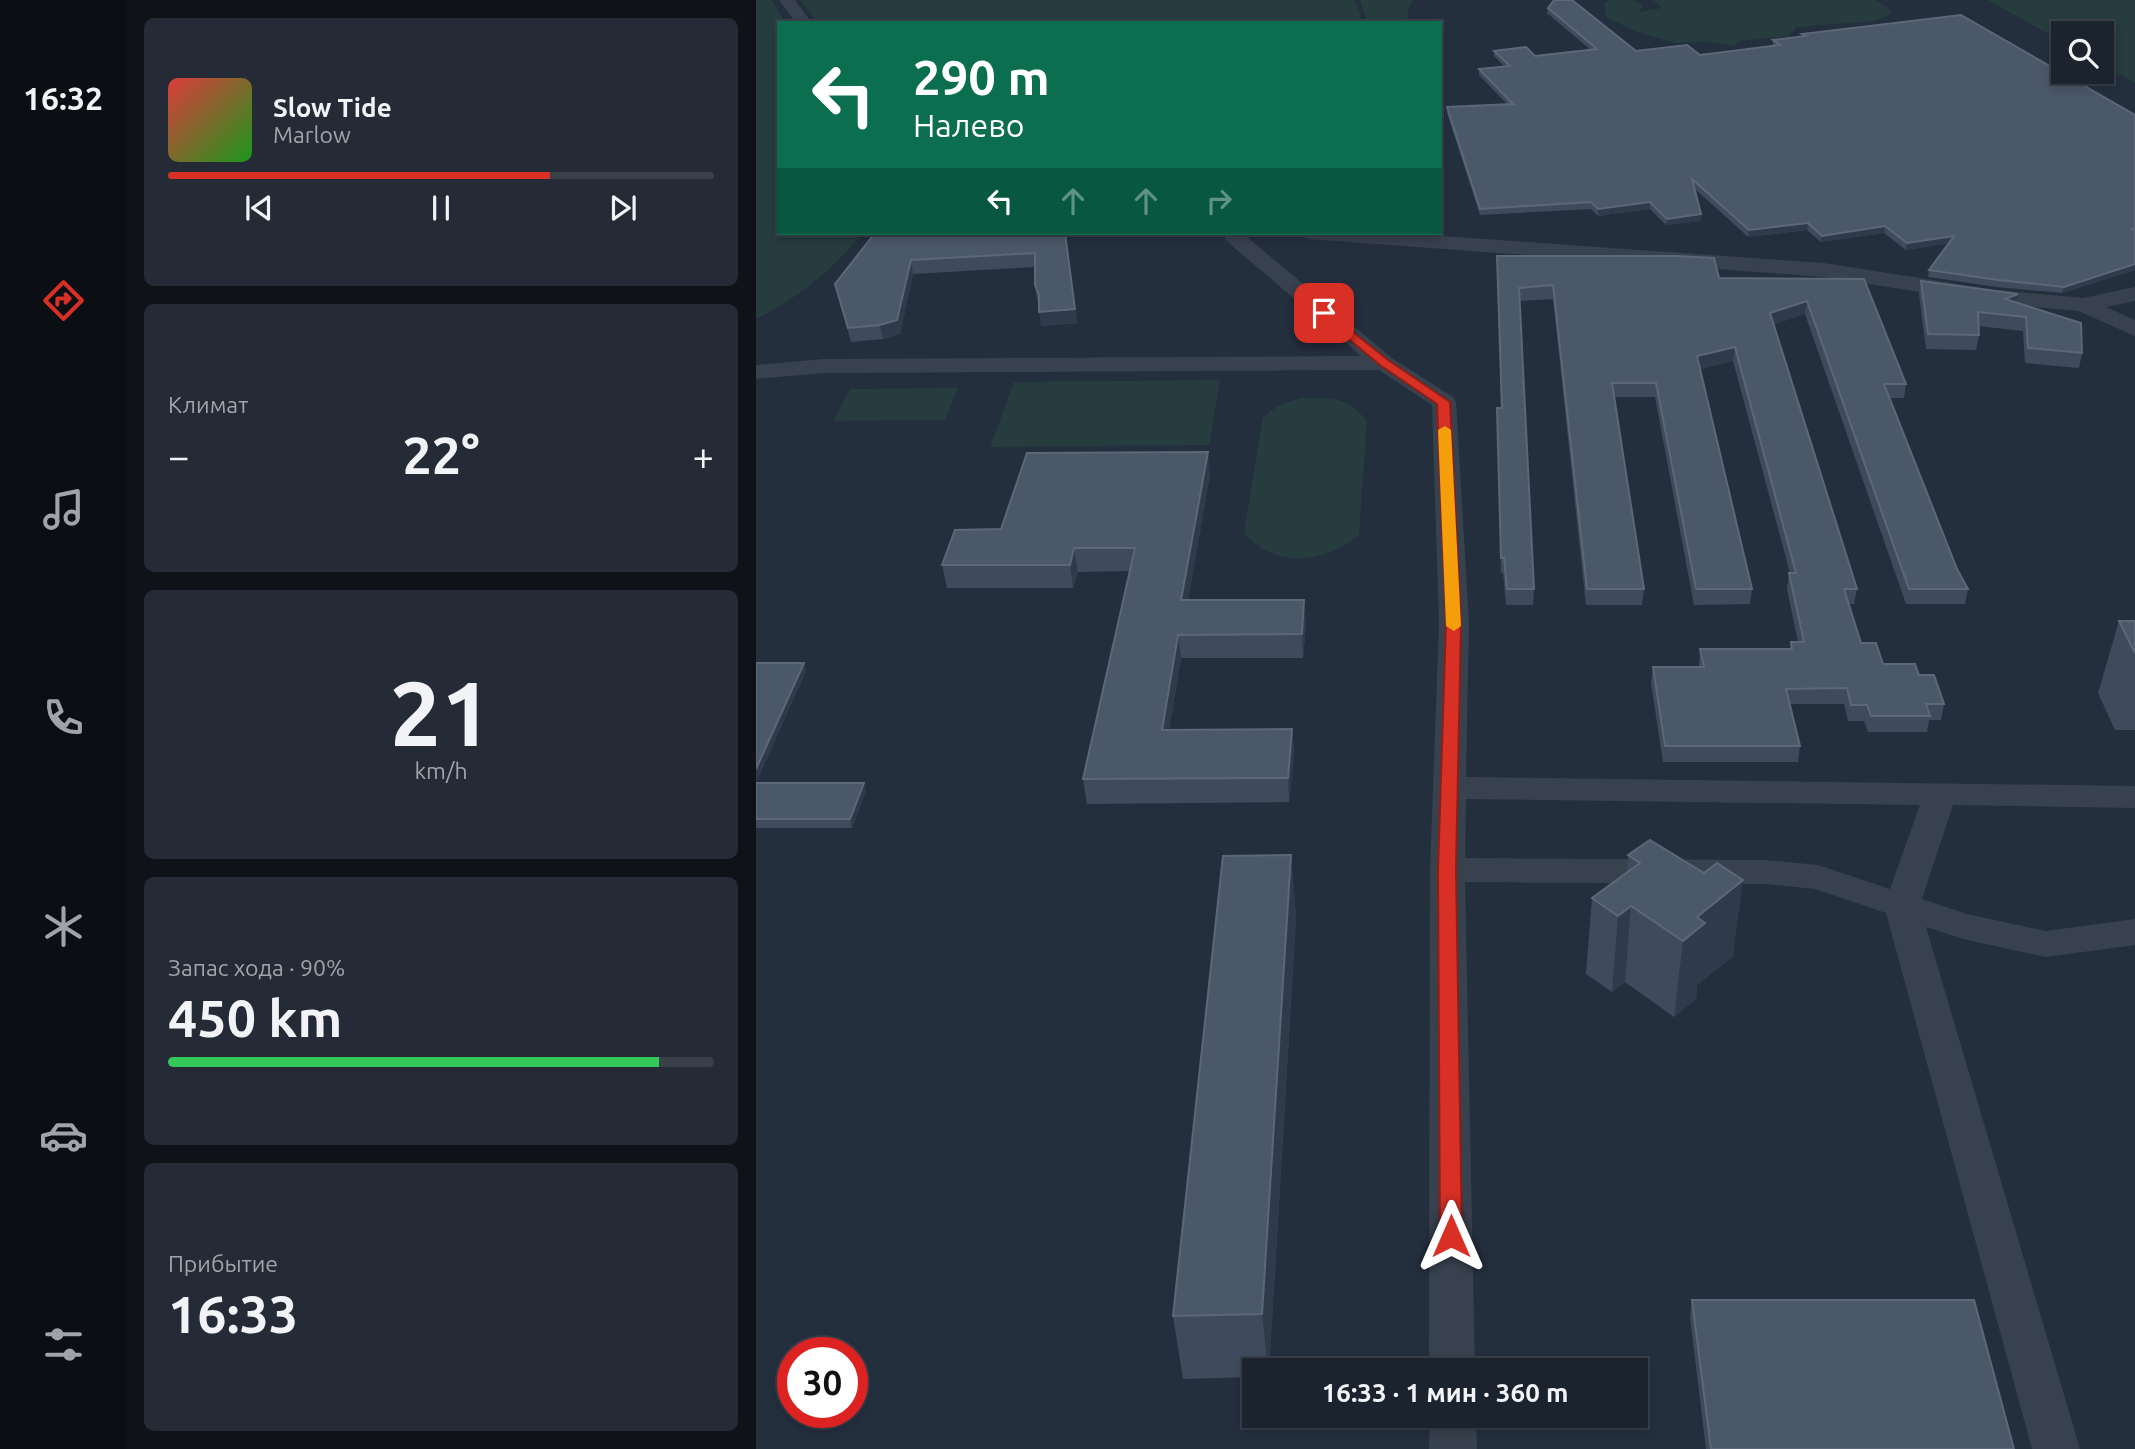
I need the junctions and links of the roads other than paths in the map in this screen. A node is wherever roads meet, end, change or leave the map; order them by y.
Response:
1 (786, 0) edge
2 (802, 21) edge
3 (1238, 235) edge
4 (1337, 235) edge
5 (2135, 294) edge
6 (2083, 305) junction
7 (2135, 329) edge
8 (1384, 362) junction
9 (756, 372) edge
10 (1451, 788) junction
11 (1940, 795) junction
12 (2135, 797) edge
13 (1447, 870) junction
14 (1902, 906) junction
15 (2135, 932) edge
16 (1452, 1358) edge
17 (1453, 1428) edge
18 (1453, 1449) edge
19 (2056, 1449) edge

1 - 2 street
3 - 8 street
4 - 6 street
5 - 6 street
6 - 7 street
8 - 9 street
8 - 10 street
10 - 11 street
10 - 13 street
11 - 12 street
11 - 14 street
13 - 14 street
13 - 16 street
14 - 15 street
14 - 19 street
17 - 18 street

